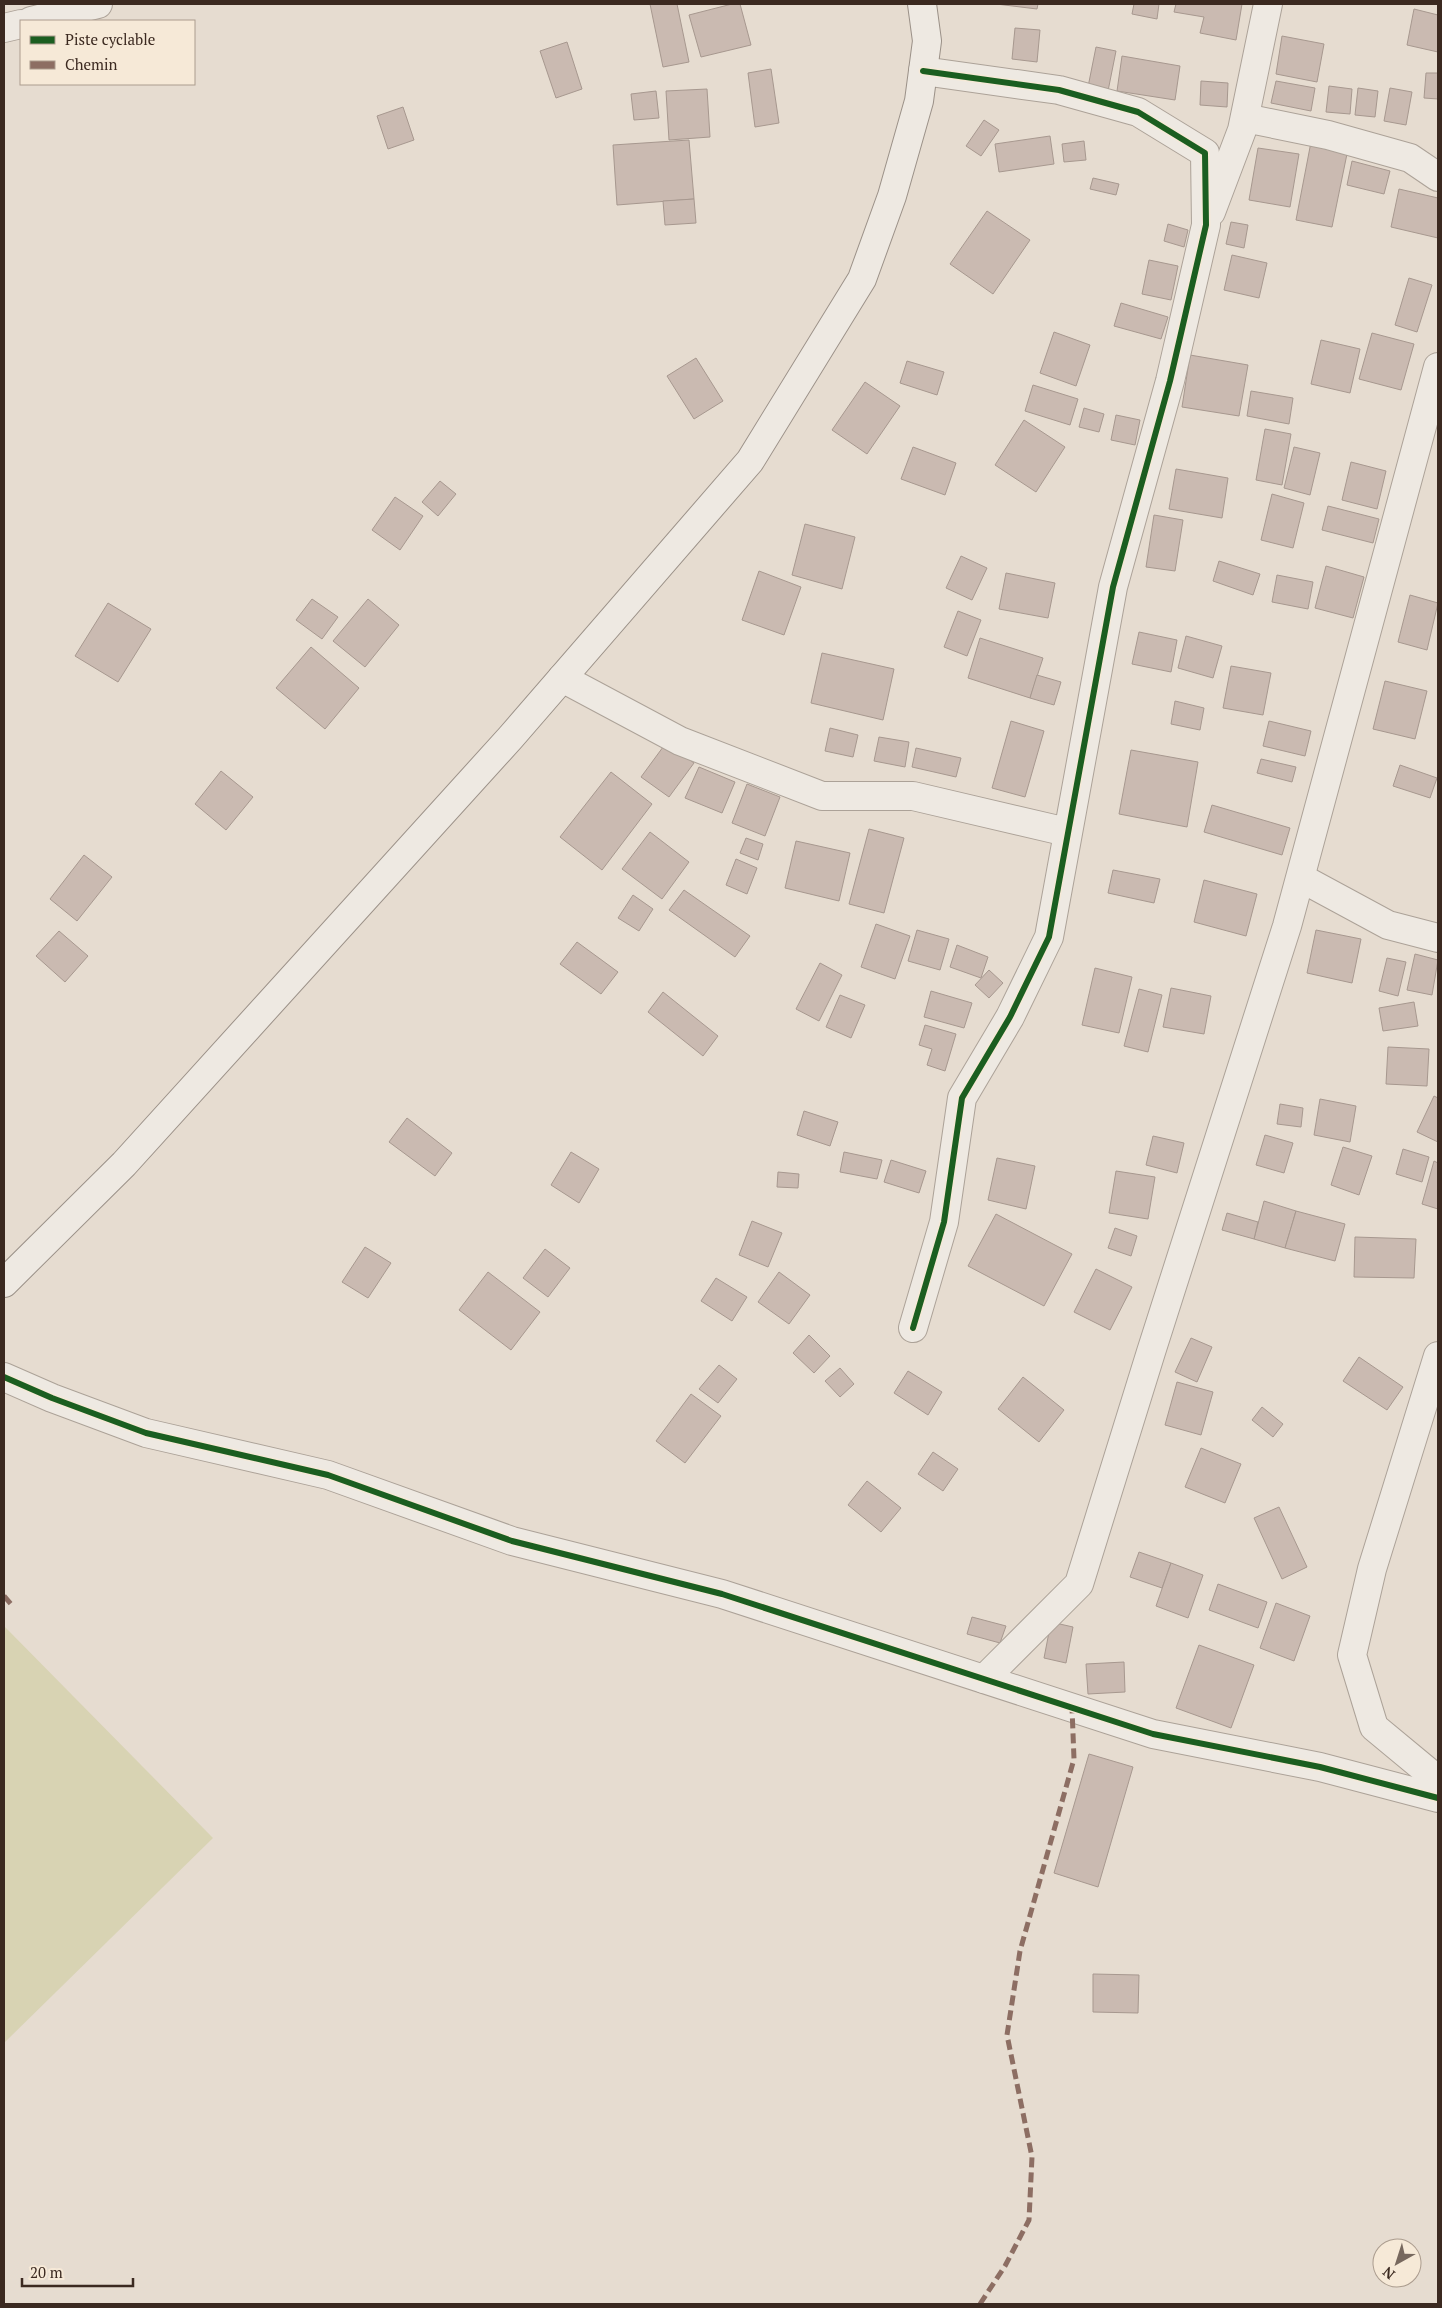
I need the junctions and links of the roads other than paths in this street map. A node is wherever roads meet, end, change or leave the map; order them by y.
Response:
1 (98, 4) edge
2 (922, 4) edge
3 (1268, 4) edge
4 (35, 20) edge
5 (20, 24) edge
6 (4, 28) edge
7 (923, 71) junction
8 (1244, 118) junction
9 (1438, 177) edge
10 (1206, 225) junction
11 (1438, 367) edge
12 (562, 678) junction
13 (1067, 832) junction
14 (1301, 878) junction
15 (1438, 938) edge
16 (4, 1282) edge
17 (914, 1328) dead end
18 (1438, 1356) edge
19 (4, 1377) edge
20 (984, 1679) junction
21 (1438, 1780) edge
22 (1438, 1798) edge

1 - 4 street
2 - 7 street
3 - 8 street
5 - 6 street
7 - 10 street
7 - 12 street
8 - 9 street
8 - 10 street
10 - 13 street
11 - 14 street
12 - 13 street
12 - 16 street
13 - 17 street
14 - 15 street
14 - 20 street
18 - 21 street
19 - 20 street
20 - 22 street

